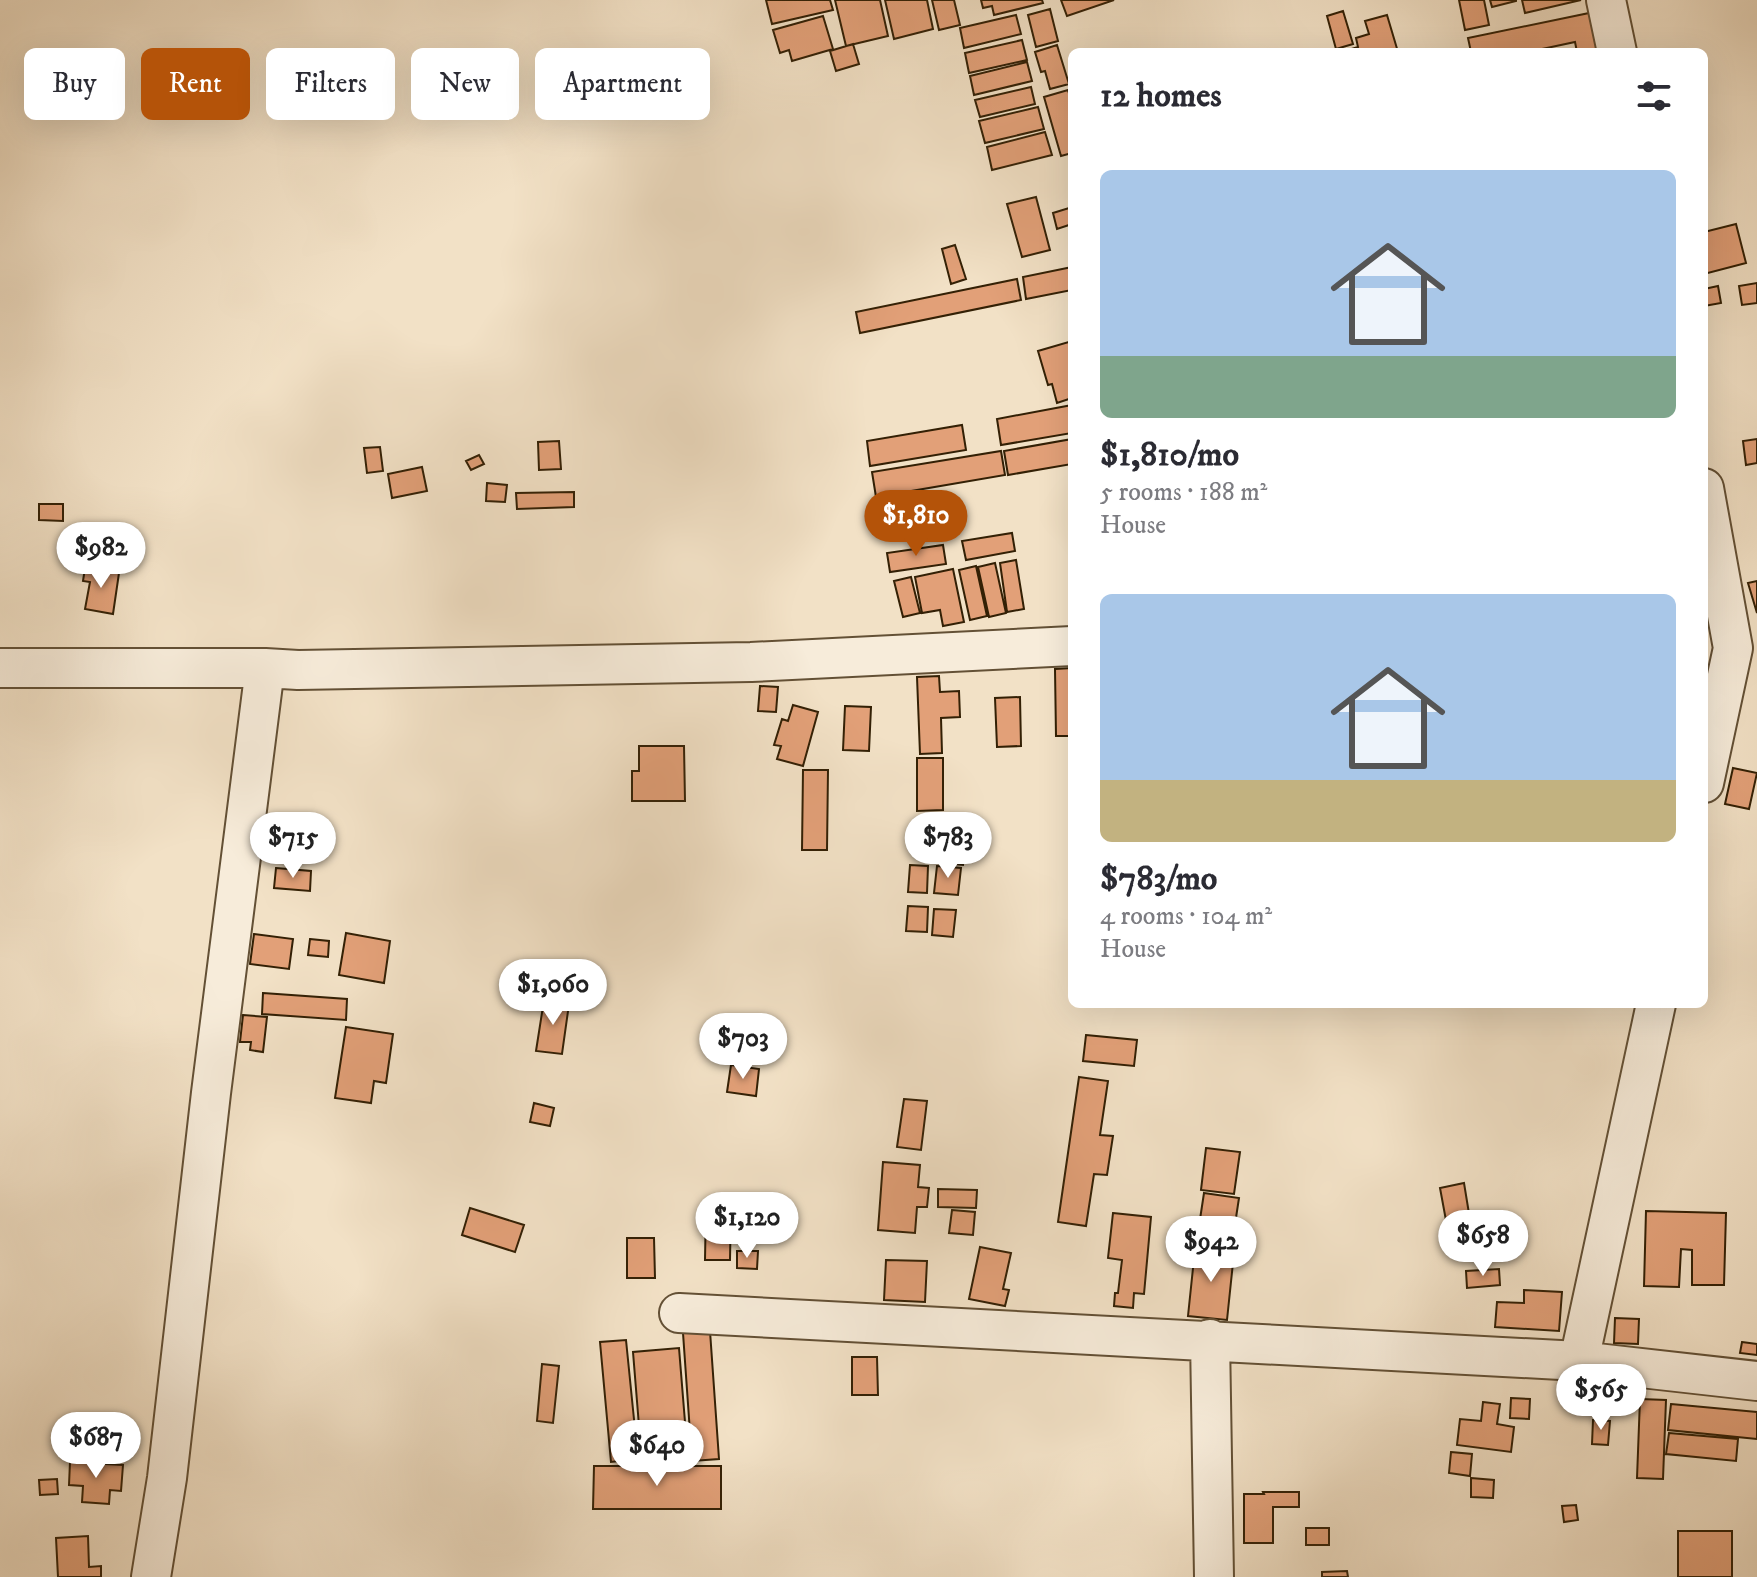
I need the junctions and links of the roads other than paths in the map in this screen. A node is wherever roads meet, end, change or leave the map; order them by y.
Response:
1 (1606, 0) edge
2 (1616, 48) edge
3 (1708, 512) edge
4 (1068, 646) edge
5 (1731, 648) edge
6 (0, 668) edge
7 (265, 668) junction
8 (1708, 763) edge
9 (1655, 1008) edge
10 (679, 1313) dead end
11 (1210, 1339) junction
12 (1579, 1361) junction
13 (1757, 1381) edge
14 (151, 1577) edge
15 (1214, 1577) edge

1 - 2 street
3 - 5 street
4 - 7 street
5 - 8 street
6 - 7 street
7 - 14 street
9 - 12 street
10 - 11 street
11 - 12 street
11 - 15 street
12 - 13 street

